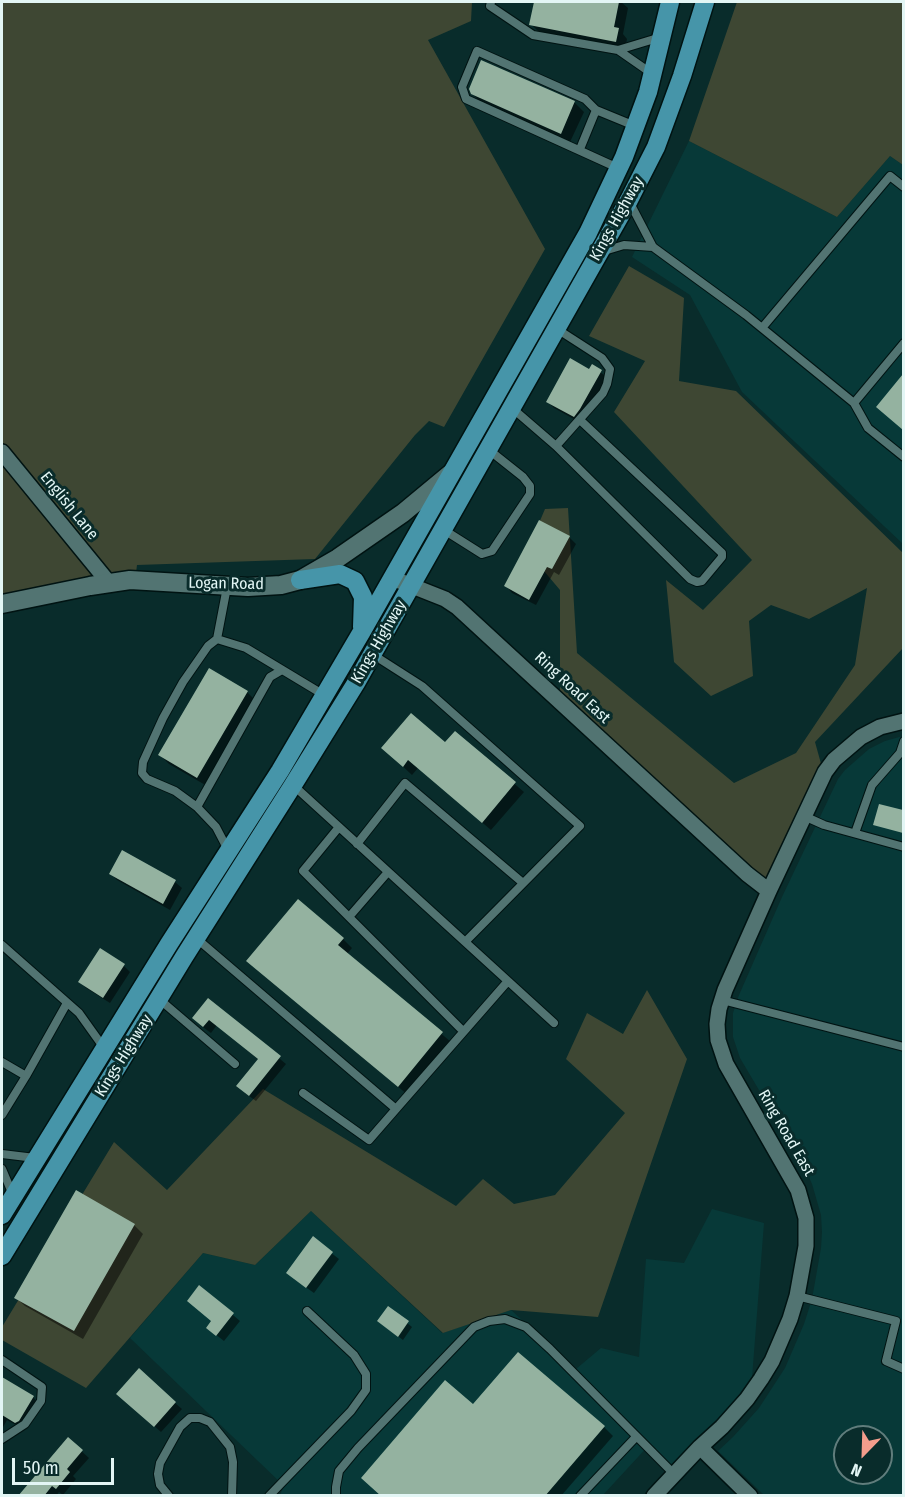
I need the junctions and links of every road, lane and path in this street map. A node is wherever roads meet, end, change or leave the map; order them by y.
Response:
1 (491, 2) edge
2 (670, 2) edge
3 (705, 2) edge
4 (662, 36) junction
5 (618, 50) junction
6 (652, 74) junction
7 (596, 110) junction
8 (635, 126) junction
9 (580, 149) junction
10 (619, 168) junction
11 (903, 187) edge
12 (629, 200) junction
13 (653, 247) junction
14 (599, 252) junction
15 (762, 328) junction
16 (556, 329) junction
17 (903, 343) edge
18 (854, 403) junction
19 (512, 408) junction
20 (580, 420) junction
21 (556, 447) junction
22 (488, 450) junction
23 (2, 453) edge
24 (903, 457) edge
25 (453, 471) junction
26 (442, 529) junction
27 (392, 578) junction
28 (300, 580) junction
29 (109, 583) junction
30 (227, 587) junction
31 (410, 587) junction
32 (2, 604) edge
33 (361, 633) junction
34 (217, 639) junction
35 (372, 654) junction
36 (282, 670) junction
37 (324, 695) junction
38 (903, 721) edge
39 (903, 741) edge
40 (293, 786) junction
41 (196, 807) junction
42 (804, 816) junction
43 (339, 827) junction
44 (855, 833) junction
45 (357, 844) junction
46 (903, 847) edge
47 (229, 851) junction
48 (388, 872) junction
49 (523, 883) junction
50 (769, 891) junction
51 (349, 917) junction
52 (196, 938) junction
53 (465, 942) junction
54 (2, 945) edge
55 (507, 981) junction
56 (159, 999) junction
57 (722, 1000) junction
58 (68, 1003) junction
59 (554, 1023) dead end
60 (463, 1031) junction
61 (903, 1047) edge
62 (105, 1049) junction
63 (2, 1062) edge
64 (235, 1064) dead end
65 (26, 1076) junction
66 (303, 1093) dead end
67 (396, 1109) junction
68 (2, 1115) edge
69 (2, 1154) edge
70 (36, 1158) junction
71 (2, 1169) edge
72 (13, 1196) junction
73 (2, 1215) edge
74 (2, 1256) edge
75 (797, 1296) junction
76 (307, 1311) dead end
77 (900, 1322) edge
78 (2, 1360) edge
79 (903, 1369) edge
80 (636, 1437) junction
81 (2, 1439) edge
82 (700, 1447) junction
83 (674, 1474) junction
84 (169, 1496) edge
85 (232, 1496) edge
86 (269, 1496) edge
87 (336, 1496) edge
88 (580, 1496) edge
89 (654, 1496) edge
90 (750, 1496) edge

1 - 5 lane
2 - 4 main road, Kings Highway
3 - 12 main road, Kings Highway
4 - 5 lane
4 - 6 main road, Kings Highway
5 - 6 lane
6 - 8 main road, Kings Highway
7 - 8 lane
7 - 9 lane
7 - 9 lane
8 - 10 main road, Kings Highway
9 - 10 lane
10 - 25 main road, Kings Highway
11 - 15 lane
12 - 13 lane
12 - 14 main road, Kings Highway
13 - 14 lane
13 - 15 lane
14 - 16 main road, Kings Highway
15 - 18 lane
16 - 19 main road, Kings Highway
16 - 20 lane
17 - 18 lane
18 - 24 lane
19 - 21 lane
19 - 22 main road, Kings Highway
20 - 21 lane
20 - 21 lane
22 - 26 main road, Kings Highway
22 - 26 lane
23 - 29 street, English Lane
25 - 27 main road, Kings Highway
25 - 28 street, Logan Road
26 - 31 main road, Kings Highway
27 - 31 street, Ring Road East
27 - 33 main road, Kings Highway
28 - 30 street, Logan Road
28 - 33 main road
29 - 30 street, Logan Road
29 - 32 street, Logan Road
30 - 34 lane
31 - 35 main road, Kings Highway
31 - 50 street, Ring Road East
33 - 37 main road, Kings Highway
34 - 36 lane
34 - 41 lane
35 - 40 main road, Kings Highway
35 - 49 lane
36 - 37 lane
36 - 41 lane
37 - 47 main road, Kings Highway
38 - 42 street, Ring Road East
39 - 44 lane
40 - 43 lane
40 - 52 main road, Kings Highway
41 - 47 lane
42 - 44 lane
42 - 50 street, Ring Road East
43 - 45 lane
43 - 51 lane
44 - 46 lane
45 - 48 lane
45 - 49 lane
47 - 62 main road, Kings Highway
48 - 51 lane
48 - 53 lane
49 - 53 lane
50 - 57 street, Ring Road East
51 - 60 lane
52 - 56 main road, Kings Highway
52 - 67 lane
53 - 55 lane
54 - 58 lane
55 - 59 lane
55 - 60 lane
56 - 64 lane
56 - 74 main road, Kings Highway
57 - 61 lane
57 - 75 street, Ring Road East
58 - 62 lane
58 - 65 lane
60 - 67 lane
62 - 70 main road, Kings Highway
63 - 65 lane
65 - 68 lane
66 - 67 lane
69 - 70 lane
70 - 72 main road, Kings Highway
71 - 72 lane
72 - 73 main road, Kings Highway
75 - 77 lane
75 - 82 street, Ring Road East
76 - 86 lane
77 - 79 lane
78 - 81 lane
80 - 83 lane
80 - 87 lane
80 - 88 lane
82 - 83 street, Ring Road East
82 - 90 street
83 - 89 street, Ring Road East
84 - 85 lane

